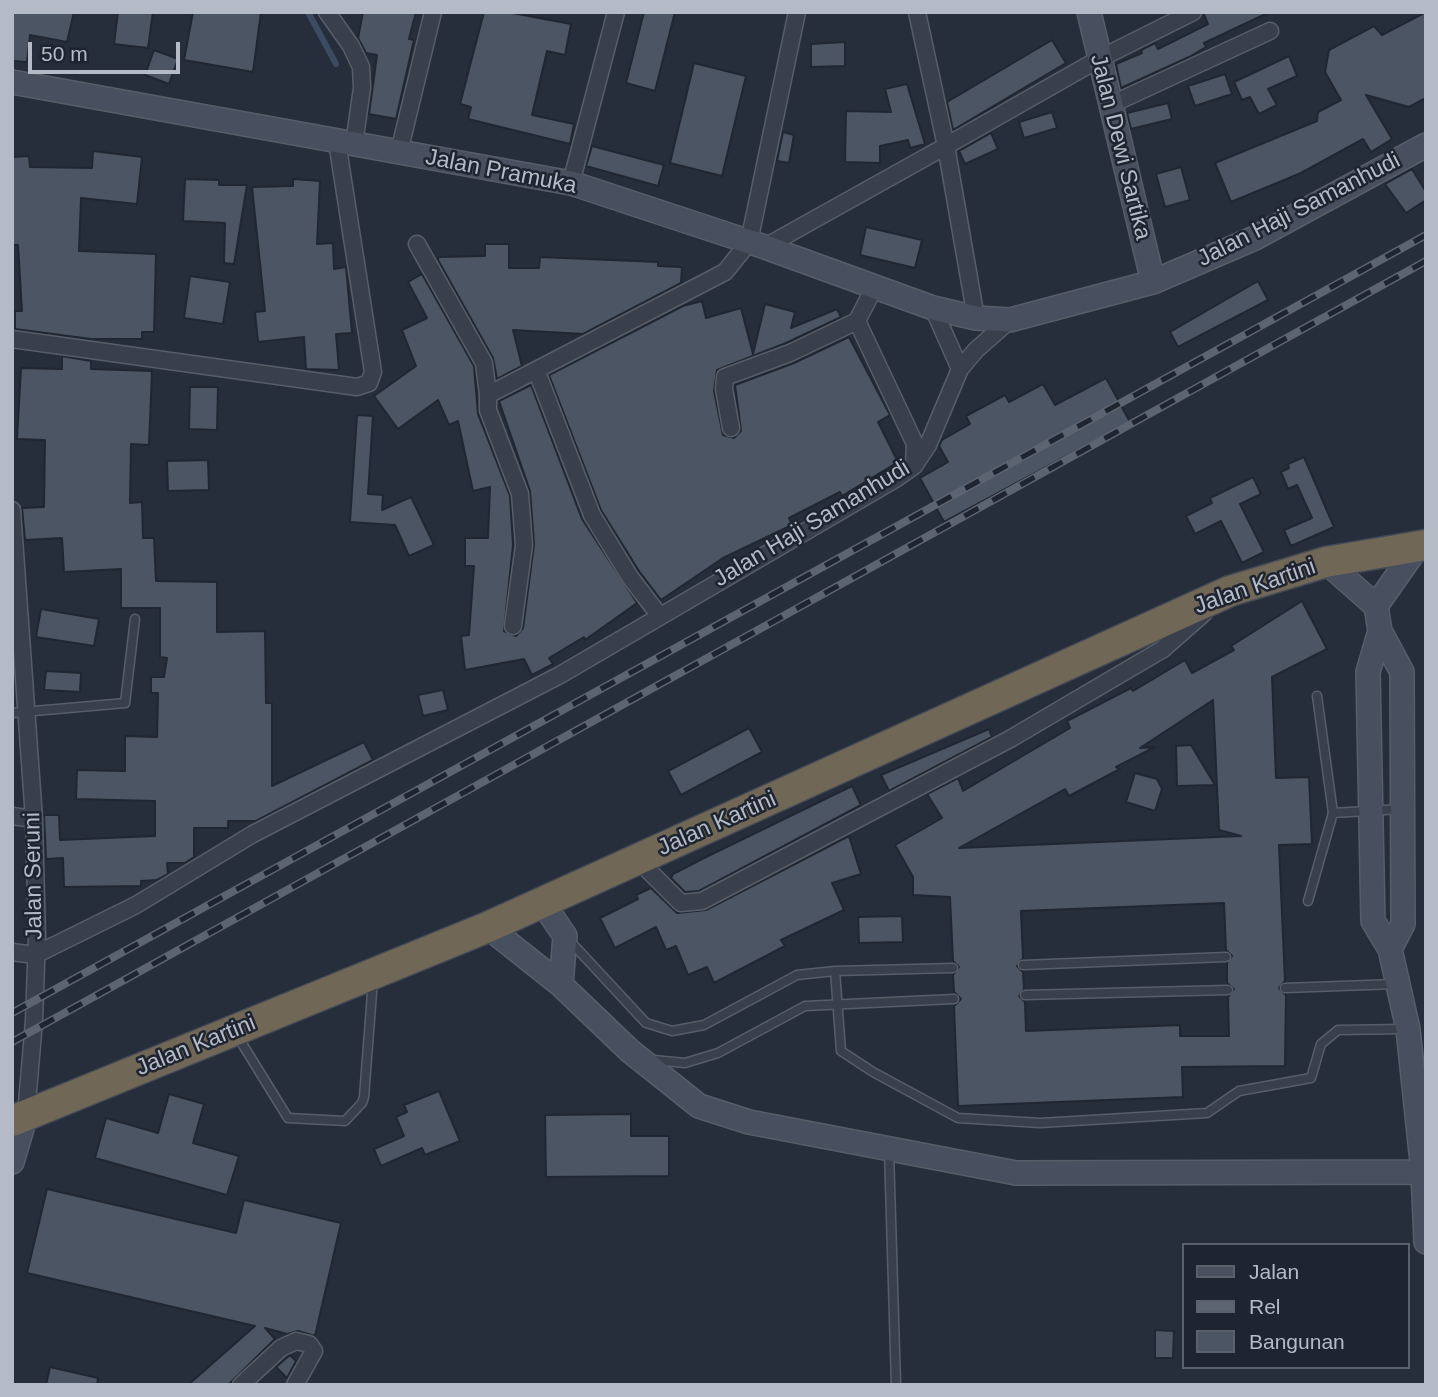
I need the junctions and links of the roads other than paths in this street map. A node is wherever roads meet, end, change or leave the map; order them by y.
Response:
1 (327, 12) edge
2 (433, 12) edge
3 (616, 12) edge
4 (797, 12) edge
5 (917, 12) edge
6 (1088, 12) edge
7 (1193, 12) edge
8 (1269, 31) dead end
9 (1099, 59) junction
10 (12, 82) edge
11 (1110, 105) junction
12 (345, 143) junction
13 (1426, 145) edge
14 (946, 146) junction
15 (399, 152) junction
16 (571, 183) junction
17 (418, 244) dead end
18 (757, 245) junction
19 (1153, 282) junction
20 (874, 288) junction
21 (933, 308) junction
22 (976, 318) junction
23 (1010, 320) junction
24 (857, 321) junction
25 (12, 339) edge
26 (961, 369) junction
27 (537, 372) junction
28 (488, 395) junction
29 (731, 428) dead end
30 (914, 466) junction
31 (12, 510) edge
32 (1422, 546) edge
33 (1326, 562) junction
34 (1230, 591) junction
35 (1376, 606) junction
36 (660, 615) junction
37 (135, 619) dead end
38 (513, 626) dead end
39 (1380, 631) junction
40 (1402, 671) junction
41 (1368, 672) junction
42 (1317, 696) dead end
43 (19, 713) edge
44 (1403, 809) junction
45 (1370, 811) junction
46 (1333, 813) junction
47 (12, 816) edge
48 (34, 819) junction
49 (638, 860) junction
50 (1308, 901) dead end
51 (542, 902) junction
52 (488, 927) junction
53 (565, 936) junction
54 (1390, 949) junction
55 (12, 952) edge
56 (35, 955) junction
57 (1226, 957) dead end
58 (1023, 965) dead end
59 (953, 968) dead end
60 (835, 971) junction
61 (374, 973) junction
62 (1396, 984) junction
63 (561, 985) junction
64 (1285, 988) dead end
65 (1228, 990) dead end
66 (1024, 995) dead end
67 (954, 999) dead end
68 (837, 1004) junction
69 (1408, 1029) junction
70 (233, 1030) junction
71 (630, 1051) junction
72 (19, 1118) edge
73 (888, 1148) junction
74 (12, 1163) edge
75 (1423, 1172) junction
76 (1426, 1242) edge
77 (242, 1385) edge
78 (295, 1385) edge
79 (896, 1385) edge

1 - 12 street
2 - 15 street
3 - 16 street
4 - 18 street
5 - 14 street
6 - 9 street, Jalan Dewi Sartika
7 - 9 street
8 - 11 street
9 - 11 street, Jalan Dewi Sartika
9 - 14 street
10 - 12 street, Jalan Pramuka
11 - 19 street, Jalan Dewi Sartika
12 - 15 street, Jalan Pramuka
12 - 25 street
13 - 19 street, Jalan Haji Samanhudi
14 - 18 street
14 - 22 street
15 - 16 street, Jalan Pramuka
16 - 18 street, Jalan Pramuka
17 - 28 street
18 - 20 street, Jalan Pramuka
18 - 27 street
19 - 23 street, Jalan Haji Samanhudi
20 - 21 street, Jalan Pramuka
20 - 24 street
21 - 22 street, Jalan Pramuka
21 - 26 street
22 - 23 street, Jalan Haji Samanhudi
23 - 26 street, Jalan Haji Samanhudi
24 - 29 street
24 - 30 street
26 - 30 street, Jalan Haji Samanhudi
27 - 28 street
27 - 36 street
28 - 38 street
30 - 36 street, Jalan Haji Samanhudi
31 - 43 street, Jalan Seruni
32 - 33 highway, Jalan Kartini
32 - 35 street
33 - 34 highway, Jalan Kartini
33 - 35 street
34 - 49 highway, Jalan Kartini
34 - 49 street
35 - 39 street
36 - 56 street, Jalan Haji Samanhudi
37 - 43 lane
39 - 40 street
39 - 41 street
40 - 41 street
40 - 44 street
41 - 45 street
42 - 46 lane
43 - 48 street, Jalan Seruni
44 - 45 lane
44 - 54 street
45 - 46 lane
45 - 54 street
46 - 50 lane
47 - 48 street
48 - 56 street, Jalan Seruni
49 - 51 highway, Jalan Kartini
51 - 52 highway, Jalan Kartini
51 - 53 street
52 - 61 highway, Jalan Kartini
52 - 63 street
53 - 60 lane
53 - 63 street
54 - 62 street
55 - 56 street
56 - 72 street, Jalan Seruni
57 - 58 lane
59 - 60 lane
60 - 68 lane
61 - 70 highway, Jalan Kartini
61 - 70 lane
62 - 64 lane
62 - 69 street
63 - 71 street
65 - 66 lane
67 - 68 lane
68 - 69 lane
68 - 71 lane
69 - 75 street
70 - 72 highway, Jalan Kartini
71 - 73 street
72 - 74 street
73 - 75 street
73 - 79 lane
75 - 76 street
77 - 78 street

